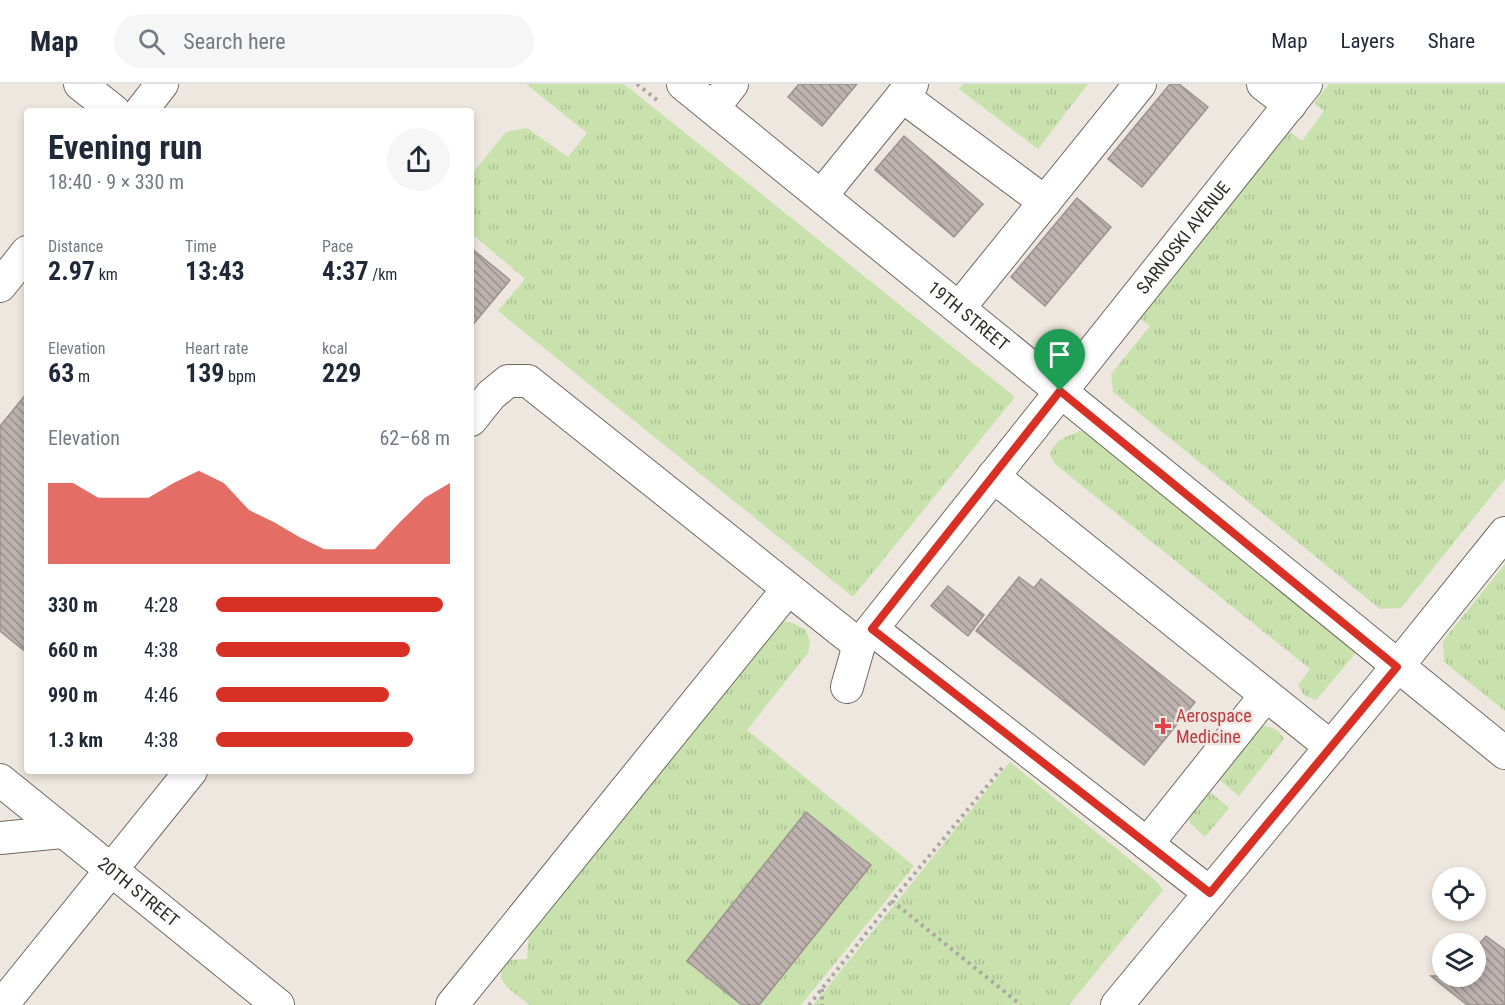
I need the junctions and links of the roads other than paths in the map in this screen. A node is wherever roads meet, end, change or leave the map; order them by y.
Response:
1 (80, 84) edge
2 (162, 84) edge
3 (683, 84) edge
4 (732, 84) edge
5 (1140, 84) edge
6 (1263, 84) edge
7 (907, 90) edge
8 (1298, 94) edge
9 (110, 108) edge
10 (143, 108) edge
11 (712, 108) junction
12 (821, 196) junction
13 (1045, 202) junction
14 (24, 256) edge
15 (0, 286) edge
16 (959, 308) junction
17 (1060, 391) junction
18 (474, 416) edge
19 (993, 476) junction
20 (1505, 533) edge
21 (788, 589) junction
22 (866, 637) junction
23 (1397, 667) junction
24 (847, 687) dead end
25 (1266, 695) junction
26 (1331, 747) junction
27 (1505, 753) edge
28 (189, 774) edge
29 (0, 780) edge
30 (62, 832) junction
31 (0, 838) edge
32 (1147, 844) junction
33 (111, 872) junction
34 (1210, 893) junction
35 (2, 1005) edge
36 (278, 1005) edge
37 (452, 1005) edge
38 (1117, 1005) edge

1 - 9 street
2 - 10 street
3 - 11 street, 19TH STREET
4 - 11 street
5 - 13 street
6 - 8 street
7 - 12 street
7 - 13 street
8 - 17 street, SARNOSKI AVENUE
11 - 12 street, 19TH STREET
12 - 16 street, 19TH STREET
13 - 16 street
14 - 15 street
16 - 17 street, 19TH STREET
17 - 19 street, SARNOSKI AVENUE
17 - 23 street, 19TH STREET
18 - 21 street
19 - 22 street, SARNOSKI AVENUE
19 - 25 street
20 - 23 street
21 - 22 street
21 - 37 street
22 - 24 street
22 - 32 street
23 - 26 street
23 - 27 street, 19TH STREET
25 - 26 street
25 - 32 street
26 - 34 street
28 - 33 street
29 - 30 street, 20TH STREET
30 - 31 street
30 - 33 street, 20TH STREET
32 - 34 street
33 - 35 street
33 - 36 street, 20TH STREET
34 - 38 street

